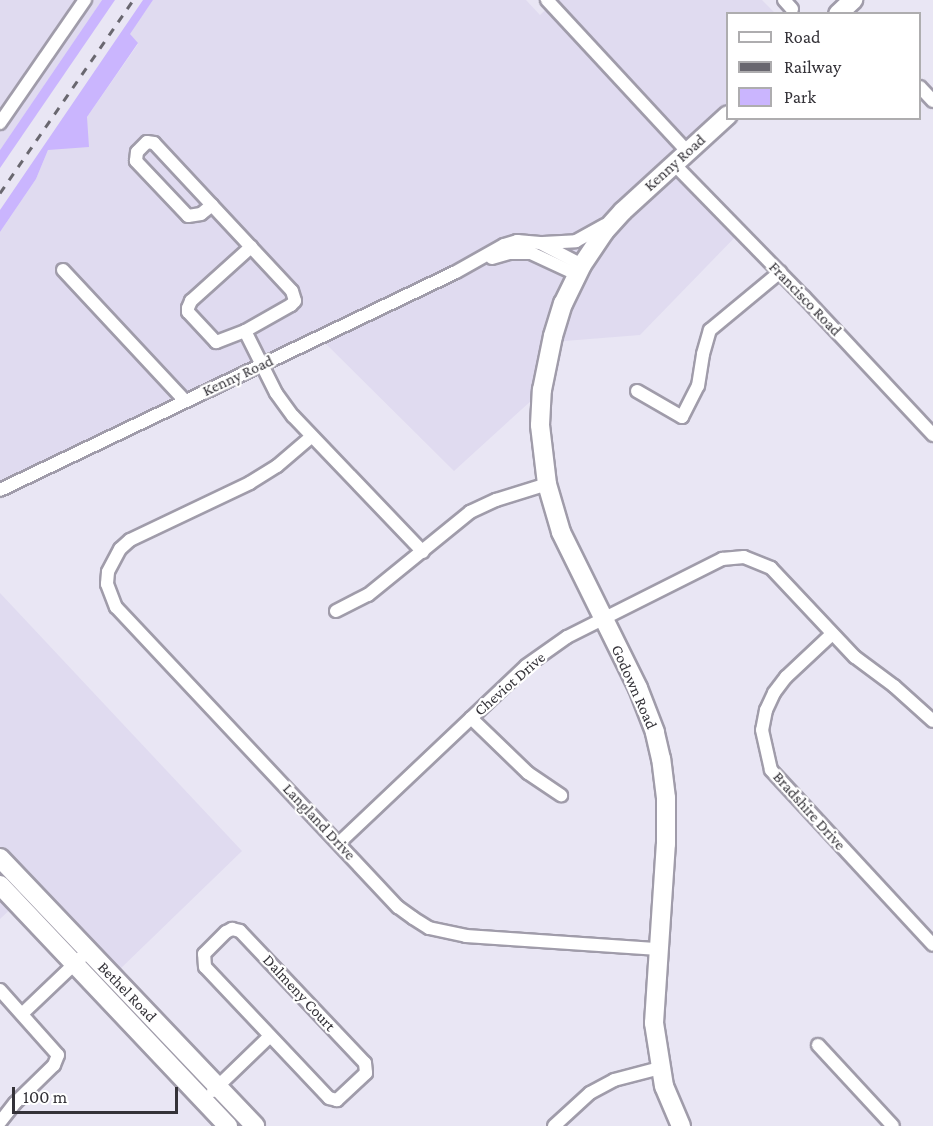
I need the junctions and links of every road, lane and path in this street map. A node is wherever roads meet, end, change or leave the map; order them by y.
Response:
1 (86, 0) edge
2 (547, 0) edge
3 (921, 88) edge
4 (933, 101) edge
5 (726, 117) edge
6 (0, 123) edge
7 (688, 152) junction
8 (674, 164) junction
9 (212, 205) junction
10 (623, 211) junction
11 (540, 243) junction
12 (251, 247) junction
13 (476, 262) junction
14 (579, 269) junction
15 (63, 270) dead end
16 (780, 272) junction
17 (245, 331) junction
18 (262, 365) junction
19 (637, 391) dead end
20 (185, 401) junction
21 (933, 435) edge
22 (311, 437) junction
23 (547, 484) junction
24 (0, 490) edge
25 (423, 552) junction
26 (336, 610) dead end
27 (603, 619) junction
28 (832, 634) junction
29 (471, 718) junction
30 (933, 722) edge
31 (561, 795) dead end
32 (339, 843) junction
33 (0, 858) edge
34 (0, 885) edge
35 (933, 945) edge
36 (659, 949) junction
37 (88, 951) junction
38 (75, 964) junction
39 (0, 990) edge
40 (23, 1013) junction
41 (269, 1037) junction
42 (818, 1045) dead end
43 (660, 1068) junction
44 (217, 1086) junction
45 (203, 1100) junction
46 (0, 1122) edge
47 (228, 1126) edge
48 (255, 1126) edge
49 (554, 1126) edge
50 (681, 1126) edge
51 (893, 1126) edge

1 - 6 street
2 - 7 street
3 - 4 street
5 - 7 main road, Kenny Road
7 - 8 main road, Kenny Road
8 - 10 main road, Kenny Road
8 - 16 street, Francisco Road
9 - 9 street
9 - 12 street
10 - 11 street, Kenny Road
10 - 14 main road, Kenny Road
11 - 13 street, Kenny Road
11 - 14 street, Kenny Road
12 - 17 street
12 - 17 street
13 - 14 street, Kenny Road
13 - 18 street, Kenny Road
14 - 23 main road, Godown Road
15 - 20 street
16 - 19 street
16 - 21 street, Francisco Road
17 - 18 street
18 - 20 street, Kenny Road
18 - 22 street
20 - 24 street, Kenny Road
22 - 25 street
22 - 32 street, Langland Drive
23 - 25 street
23 - 27 main road, Godown Road
25 - 26 street
27 - 28 street, Cheviot Drive
27 - 29 street, Cheviot Drive
27 - 36 main road, Godown Road
28 - 30 street
28 - 35 street, Bradshire Drive
29 - 31 street
29 - 32 street, Cheviot Drive
32 - 36 street, Langland Drive
33 - 37 main road, Bethel Road
34 - 38 main road, Bethel Road
36 - 43 main road, Godown Road
37 - 38 street
37 - 44 main road, Bethel Road
38 - 40 street
38 - 45 main road, Bethel Road
39 - 40 street
40 - 46 street
41 - 41 street, Dalmeny Court
41 - 44 street
42 - 51 street
43 - 49 street
43 - 50 main road, Godown Road
44 - 45 street
44 - 48 main road, Bethel Road
45 - 47 main road, Bethel Road

